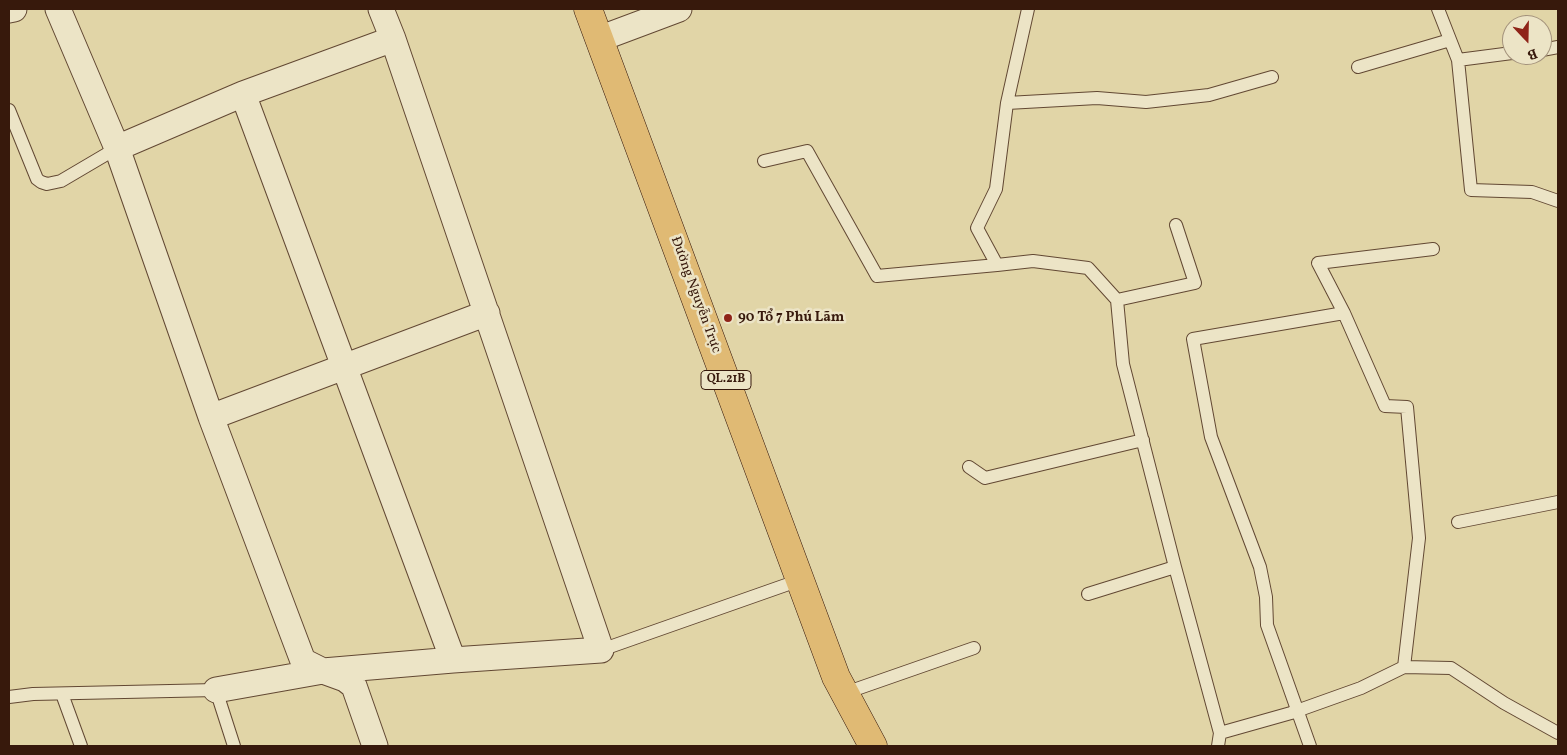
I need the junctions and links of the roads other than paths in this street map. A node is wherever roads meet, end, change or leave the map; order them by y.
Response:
1 (14, 9) edge
2 (58, 9) edge
3 (381, 9) edge
4 (588, 9) edge
5 (679, 9) edge
6 (1028, 9) edge
7 (1438, 9) edge
8 (9, 10) edge
9 (393, 39) junction
10 (600, 39) junction
11 (1450, 40) junction
12 (1502, 54) edge
13 (1458, 60) junction
14 (1358, 67) dead end
15 (1272, 77) dead end
16 (243, 94) junction
17 (1007, 103) junction
18 (9, 110) edge
19 (117, 148) junction
20 (764, 161) dead end
21 (1558, 201) edge
22 (1176, 226) dead end
23 (1433, 249) dead end
24 (997, 265) junction
25 (1117, 300) junction
26 (487, 313) junction
27 (1344, 313) junction
28 (345, 368) junction
29 (211, 417) junction
30 (1143, 440) junction
31 (969, 467) dead end
32 (1558, 502) edge
33 (1458, 522) dead end
34 (1175, 567) junction
35 (800, 580) junction
36 (1088, 594) dead end
37 (974, 648) dead end
38 (601, 650) junction
39 (453, 660) junction
40 (1404, 667) junction
41 (323, 671) junction
42 (216, 690) junction
43 (845, 693) junction
44 (62, 694) junction
45 (9, 696) edge
46 (1298, 710) junction
47 (1558, 733) edge
48 (1219, 740) edge
49 (81, 746) edge
50 (234, 746) edge
51 (375, 746) edge
52 (873, 746) edge
53 (1310, 746) edge

1 - 8 street
2 - 19 street
3 - 9 street
4 - 10 highway, Đường Nguyễn Trực / QL.21B
5 - 10 street
6 - 17 lane
7 - 11 lane
9 - 16 street
9 - 26 street
10 - 35 highway, Đường Nguyễn Trực / QL.21B
11 - 13 lane
11 - 14 lane
12 - 13 lane
13 - 21 lane
15 - 17 lane
16 - 19 street
16 - 28 street
17 - 24 lane
18 - 19 lane
19 - 29 street
20 - 24 lane
22 - 25 lane
23 - 27 lane
24 - 25 lane
25 - 30 lane
26 - 28 street
26 - 38 street
27 - 40 lane
27 - 46 lane
28 - 29 street
28 - 39 street
29 - 41 street
30 - 31 lane
30 - 34 lane
32 - 33 lane
34 - 36 lane
34 - 48 lane
35 - 38 lane
35 - 43 highway, Đường Nguyễn Trực / QL.21B
37 - 43 lane
38 - 39 street
39 - 41 street
40 - 46 lane
40 - 47 lane
41 - 42 street
41 - 51 street
42 - 44 lane
42 - 50 lane
43 - 52 highway, Đường Nguyễn Trực / QL.21B
44 - 45 lane
44 - 49 lane
46 - 48 lane
46 - 53 lane

